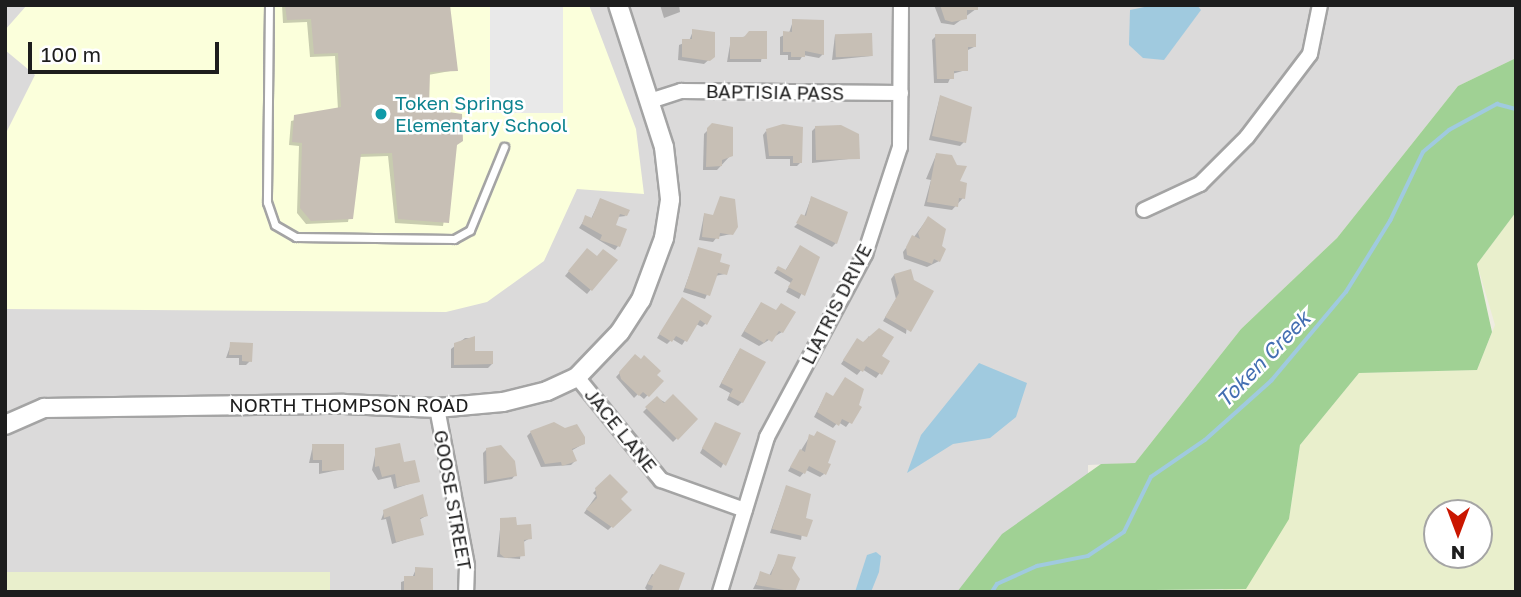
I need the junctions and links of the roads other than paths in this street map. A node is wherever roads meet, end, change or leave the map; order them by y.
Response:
1 (269, 5) edge
2 (618, 5) edge
3 (901, 5) edge
4 (1320, 5) edge
5 (901, 93) junction
6 (650, 101) junction
7 (504, 147) dead end
8 (1144, 210) dead end
9 (577, 377) junction
10 (437, 408) junction
11 (5, 425) edge
12 (745, 510) junction
13 (466, 592) edge
14 (720, 592) edge

1 - 7 lane
2 - 6 street, NORTH THOMPSON ROAD
3 - 5 street, LIATRIS DRIVE
4 - 8 street
5 - 6 street, BAPTISIA PASS
5 - 12 street, LIATRIS DRIVE
6 - 9 street, NORTH THOMPSON ROAD
9 - 10 street, NORTH THOMPSON ROAD
9 - 12 street, JACE LANE
10 - 11 street, NORTH THOMPSON ROAD
10 - 13 street, GOOSE STREET
12 - 14 street, LIATRIS DRIVE

